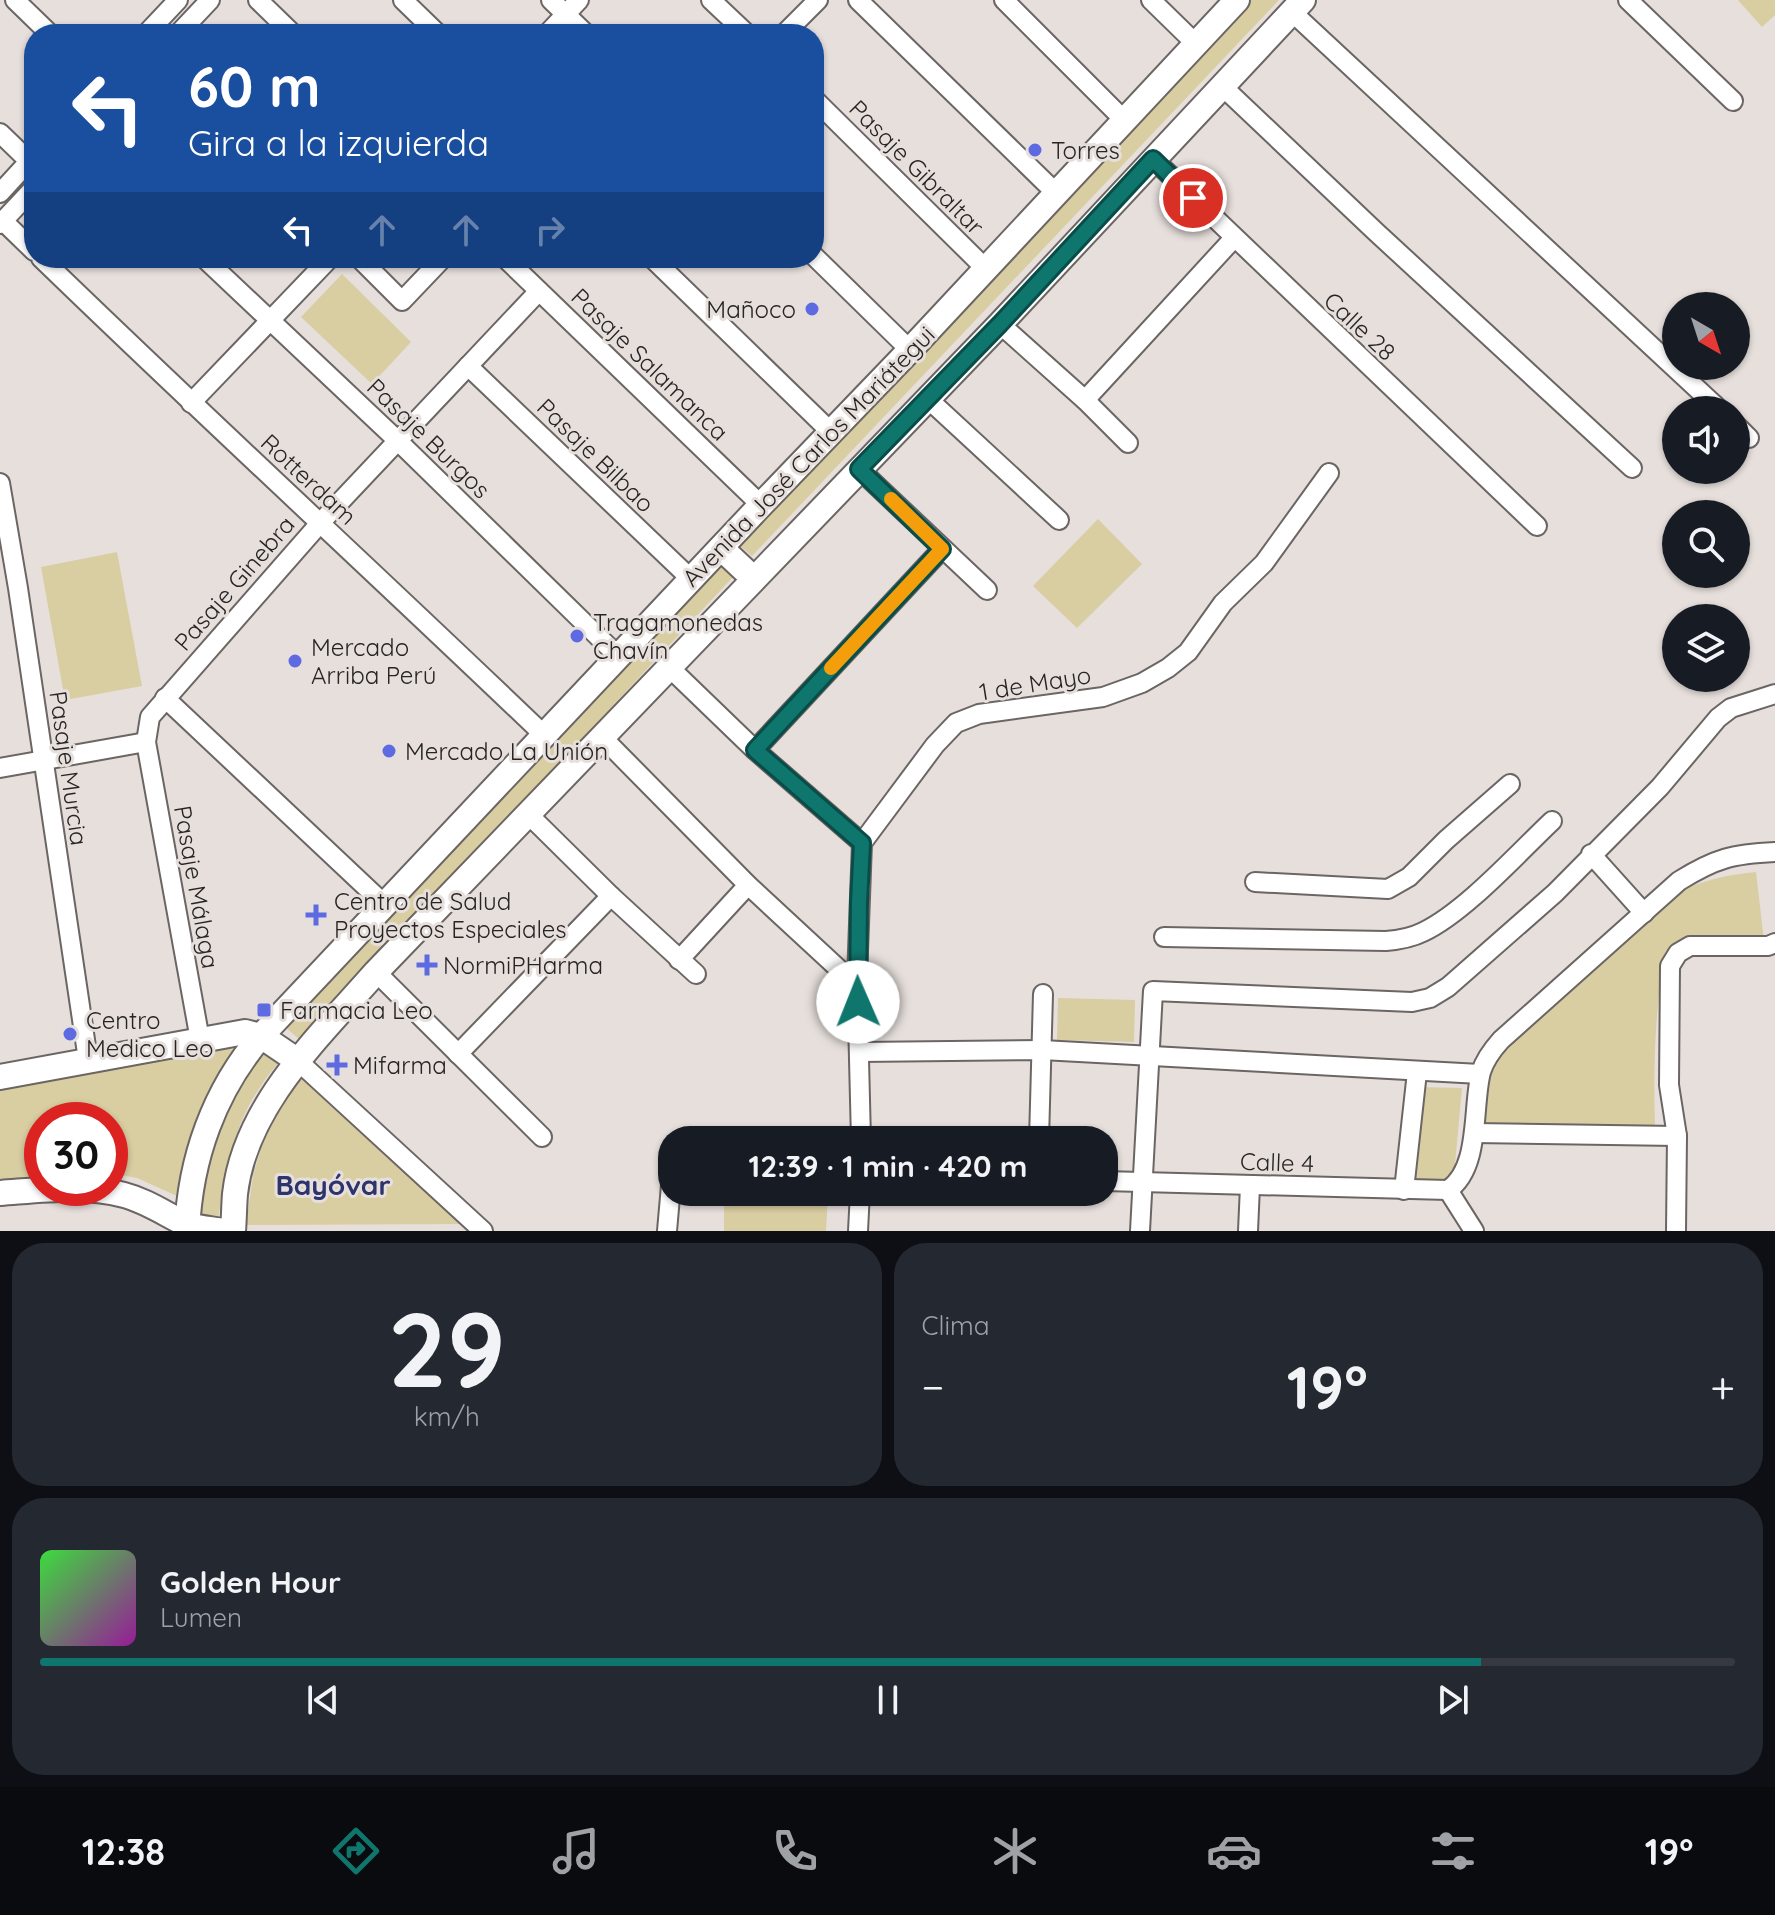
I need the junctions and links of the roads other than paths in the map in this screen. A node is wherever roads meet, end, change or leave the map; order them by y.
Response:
1 (15, 0) edge
2 (210, 0) edge
3 (258, 0) edge
4 (403, 0) edge
5 (551, 0) edge
6 (579, 0) edge
7 (711, 0) edge
8 (818, 0) edge
9 (858, 0) edge
10 (1004, 0) edge
11 (1151, 0) edge
12 (1237, 0) edge
13 (1628, 0) edge
14 (170, 3) edge
15 (1298, 6) edge
16 (565, 14) junction
17 (40, 24) edge
18 (154, 24) edge
19 (187, 24) edge
20 (283, 24) edge
21 (428, 24) edge
22 (556, 24) edge
23 (576, 24) edge
24 (736, 24) edge
25 (794, 24) edge
26 (1195, 43) junction
27 (1222, 86) junction
28 (1733, 101) dead end
29 (824, 109) edge
30 (1125, 121) junction
31 (0, 133) edge
32 (24, 152) edge
33 (1153, 159) junction
34 (24, 167) edge
35 (0, 193) edge
36 (1057, 194) junction
37 (24, 199) edge
38 (2, 223) edge
39 (1234, 238) junction
40 (24, 242) edge
41 (824, 266) edge
42 (51, 268) edge
43 (215, 268) edge
44 (320, 268) edge
45 (369, 268) edge
46 (433, 268) edge
47 (515, 268) edge
48 (662, 268) edge
49 (986, 269) junction
50 (539, 291) junction
51 (270, 320) junction
52 (1000, 324) junction
53 (910, 350) junction
54 (468, 366) junction
55 (1705, 396) edge
56 (927, 398) junction
57 (1085, 400) junction
58 (191, 403) junction
59 (831, 432) junction
60 (397, 440) junction
61 (1128, 443) dead end
62 (1632, 468) dead end
63 (859, 469) junction
64 (1329, 473) dead end
65 (0, 483) edge
66 (761, 505) junction
67 (1059, 520) dead end
68 (321, 522) junction
69 (1537, 526) dead end
70 (721, 548) junction
71 (942, 549) junction
72 (691, 579) junction
73 (754, 579) junction
74 (9, 590) edge
75 (987, 590) dead end
76 (618, 656) junction
77 (670, 668) junction
78 (1775, 694) edge
79 (165, 698) junction
80 (544, 735) junction
81 (602, 737) junction
82 (146, 742) junction
83 (755, 750) junction
84 (44, 760) junction
85 (0, 768) edge
86 (1510, 784) dead end
87 (528, 814) junction
88 (1552, 821) dead end
89 (862, 843) junction
90 (1775, 852) edge
91 (1591, 854) junction
92 (1255, 882) dead end
93 (748, 885) junction
94 (611, 896) junction
95 (384, 904) junction
96 (1644, 913) junction
97 (1164, 937) dead end
98 (1775, 943) edge
99 (679, 960) junction
100 (376, 972) junction
101 (696, 974) dead end
102 (857, 978) junction
103 (1043, 994) dead end
104 (261, 1036) junction
105 (200, 1040) junction
106 (1042, 1050) junction
107 (860, 1052) junction
108 (458, 1054) junction
109 (1148, 1056) junction
110 (88, 1060) junction
111 (298, 1061) junction
112 (1417, 1072) junction
113 (1480, 1074) junction
114 (0, 1077) edge
115 (861, 1126) edge
116 (1039, 1126) edge
117 (1474, 1133) junction
118 (1677, 1136) junction
119 (542, 1137) dead end
120 (1118, 1181) edge
121 (1142, 1182) junction
122 (1250, 1186) junction
123 (1404, 1190) junction
124 (1448, 1190) junction
125 (0, 1193) edge
126 (669, 1206) edge
127 (859, 1206) edge
128 (187, 1228) edge
129 (223, 1231) edge
130 (233, 1231) edge
131 (483, 1231) edge
132 (667, 1231) edge
133 (858, 1231) edge
134 (1140, 1231) edge
135 (1248, 1231) edge
136 (1474, 1231) edge
137 (1676, 1231) edge

1 - 17 street
2 - 19 street
3 - 20 street
4 - 21 street
5 - 16 street
6 - 16 street
7 - 24 street
8 - 25 street
9 - 36 street
10 - 30 street
11 - 26 street
12 - 26 main road, Avenida José Carlos Mariátegui
13 - 28 street
14 - 18 street
15 - 27 main road, Avenida José Carlos Mariátegui
15 - 55 street
16 - 22 street
16 - 23 street
26 - 30 main road, Avenida José Carlos Mariátegui
27 - 33 main road, Avenida José Carlos Mariátegui
27 - 62 street
29 - 49 street, Pasaje Gibraltar
30 - 36 main road, Avenida José Carlos Mariátegui
31 - 32 street
33 - 39 street, Calle 28
33 - 52 main road, Avenida José Carlos Mariátegui
34 - 35 street
36 - 49 main road, Avenida José Carlos Mariátegui
37 - 38 street
38 - 40 street
39 - 57 street
39 - 69 street, Calle 28
41 - 53 street
42 - 58 street, Rotterdam
43 - 51 street, Pasaje Burgos
44 - 51 street
45 - 46 street
47 - 50 street, Pasaje Salamanca
48 - 59 street
49 - 53 main road, Avenida José Carlos Mariátegui
50 - 54 street, Pasaje Ginebra
50 - 66 street, Pasaje Salamanca
51 - 58 street
51 - 60 street, Pasaje Burgos
52 - 56 main road, Avenida José Carlos Mariátegui
52 - 57 street
53 - 59 main road, Avenida José Carlos Mariátegui
54 - 60 street, Pasaje Ginebra
54 - 72 street, Pasaje Bilbao
56 - 63 main road, Avenida José Carlos Mariátegui
56 - 67 street
57 - 61 street
58 - 68 street, Rotterdam
59 - 66 main road, Avenida José Carlos Mariátegui
60 - 68 street, Pasaje Ginebra
60 - 76 street, Pasaje Burgos
63 - 71 street
63 - 73 main road, Avenida José Carlos Mariátegui
64 - 89 street, 1 de Mayo
65 - 74 street, Pasaje Murcia
66 - 70 main road, Avenida José Carlos Mariátegui
68 - 79 street, Pasaje Ginebra
68 - 80 street, Rotterdam
70 - 72 main road, Avenida José Carlos Mariátegui
70 - 73 main road
71 - 75 street
71 - 83 street
72 - 76 main road, Avenida José Carlos Mariátegui
73 - 77 main road, Avenida José Carlos Mariátegui
74 - 84 street, Pasaje Murcia
76 - 80 main road, Avenida José Carlos Mariátegui
77 - 81 main road, Avenida José Carlos Mariátegui
77 - 83 street
78 - 91 street
79 - 82 street, Pasaje Ginebra
79 - 95 street
80 - 95 main road, Avenida José Carlos Mariátegui
81 - 87 main road, Avenida José Carlos Mariátegui
81 - 93 street
82 - 84 street
82 - 105 street, Pasaje Málaga
83 - 89 street
84 - 85 street
84 - 110 street, Pasaje Murcia
86 - 92 street
87 - 94 street
87 - 100 main road, Avenida José Carlos Mariátegui
88 - 97 street
89 - 102 street
90 - 96 street
91 - 96 street
91 - 109 street
93 - 99 street
93 - 102 street
94 - 99 street
94 - 108 street
95 - 104 main road, Avenida José Carlos Mariátegui
96 - 113 street
98 - 118 street
99 - 101 street
100 - 108 street
100 - 111 main road, Avenida José Carlos Mariátegui
102 - 107 street
103 - 106 street
104 - 105 main road
104 - 111 main road
104 - 128 main road, Avenida José Carlos Mariátegui
105 - 110 main road
106 - 107 street
106 - 109 street
106 - 116 street
107 - 115 street
108 - 119 street
109 - 112 street
109 - 121 street
110 - 114 main road
111 - 130 main road, Avenida José Carlos Mariátegui
111 - 131 street
112 - 113 street
112 - 123 street
113 - 117 street
117 - 118 street
117 - 124 street
118 - 137 street
120 - 121 street, Calle 4
121 - 122 street, Calle 4
121 - 134 street
122 - 123 street, Calle 4
122 - 135 street
123 - 124 street, Calle 4
124 - 136 street
125 - 128 main road
126 - 132 street
127 - 133 street
128 - 129 main road

